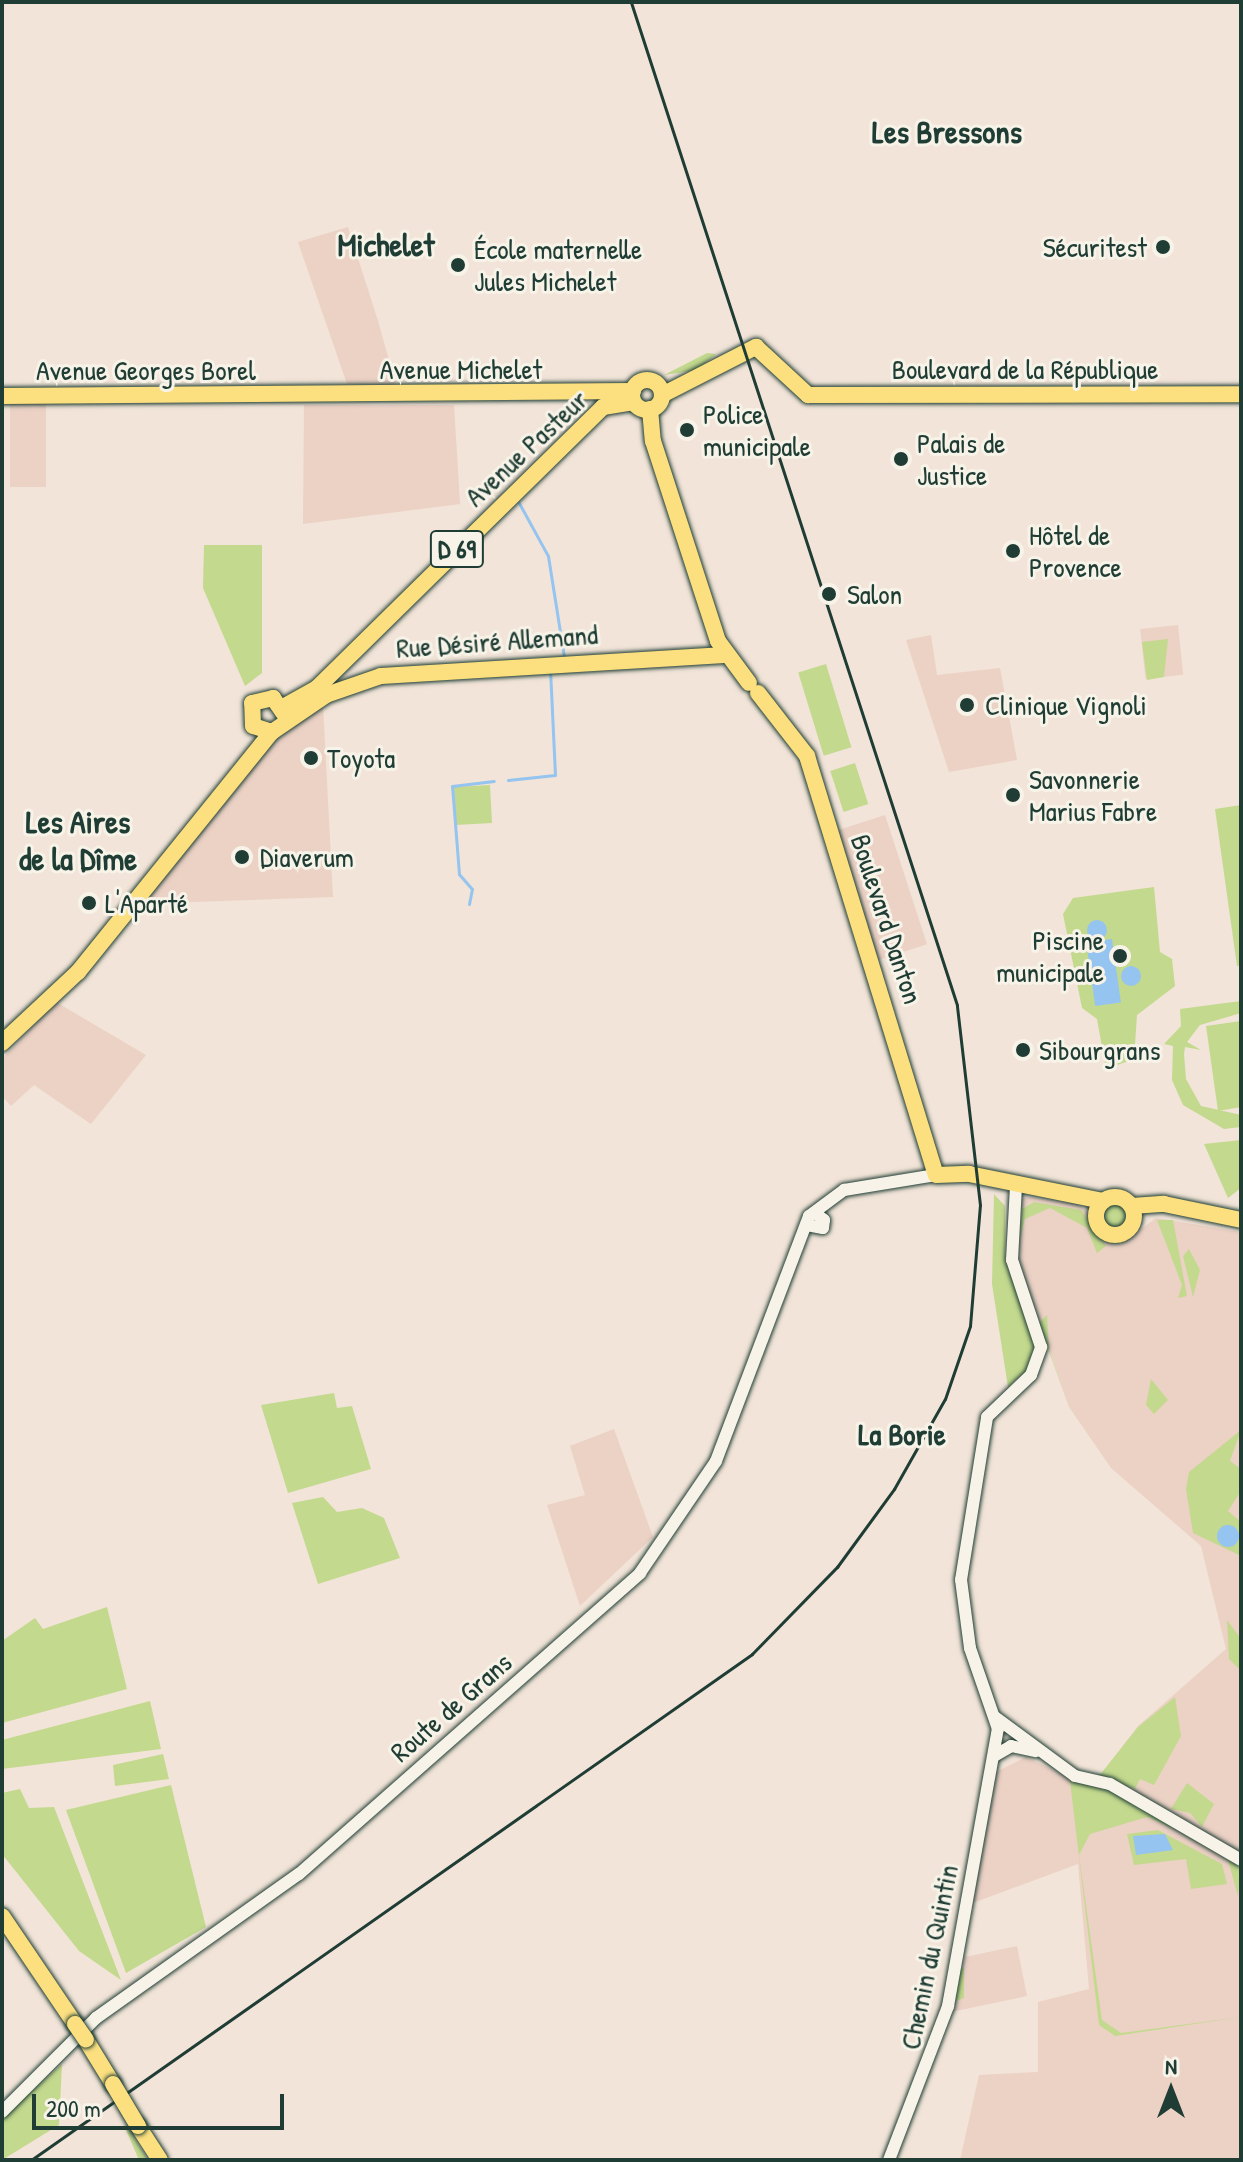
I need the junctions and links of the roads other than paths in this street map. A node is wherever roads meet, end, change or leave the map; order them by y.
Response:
1 (660, 391) junction
2 (1241, 394) edge
3 (2, 396) edge
4 (291, 396) joint
5 (633, 397) junction
6 (650, 409) junction
7 (724, 655) junction
8 (335, 669) junction
9 (345, 685) junction
10 (272, 727) junction
11 (2, 1043) edge
12 (929, 1143) junction
13 (913, 1175) junction
14 (936, 1175) junction
15 (1016, 1186) junction
16 (1100, 1206) junction
17 (1133, 1214) junction
18 (1241, 1220) edge
19 (1241, 1227) edge
20 (1003, 1740) junction
21 (1241, 1860) edge
22 (2, 1916) edge
23 (2, 2112) edge
24 (160, 2160) edge
25 (889, 2160) edge

1 - 2 main road, Boulevard de la République
1 - 5 main road
1 - 6 main road
3 - 4 main road, Avenue Georges Borel
4 - 5 main road, Avenue Michelet
5 - 6 main road
5 - 8 main road, Avenue Pasteur / D 69
6 - 7 main road, Boulevard Danton
7 - 9 main road, Rue Désiré Allemand
7 - 12 main road, Boulevard Danton
8 - 9 main road
8 - 10 main road, Avenue Pasteur / D 69
9 - 10 main road, Rue Désiré Allemand
10 - 11 main road, D 69
12 - 13 street
12 - 14 main road, Boulevard Danton
13 - 14 street, Route de Grans
13 - 23 street, Route de Grans
14 - 15 main road, Route de Grans
15 - 16 main road, Route de Grans
15 - 20 street
16 - 17 main road
16 - 17 main road
17 - 18 main road
17 - 19 main road
20 - 21 street
20 - 25 street, Chemin du Quintin
22 - 24 main road, bridge

